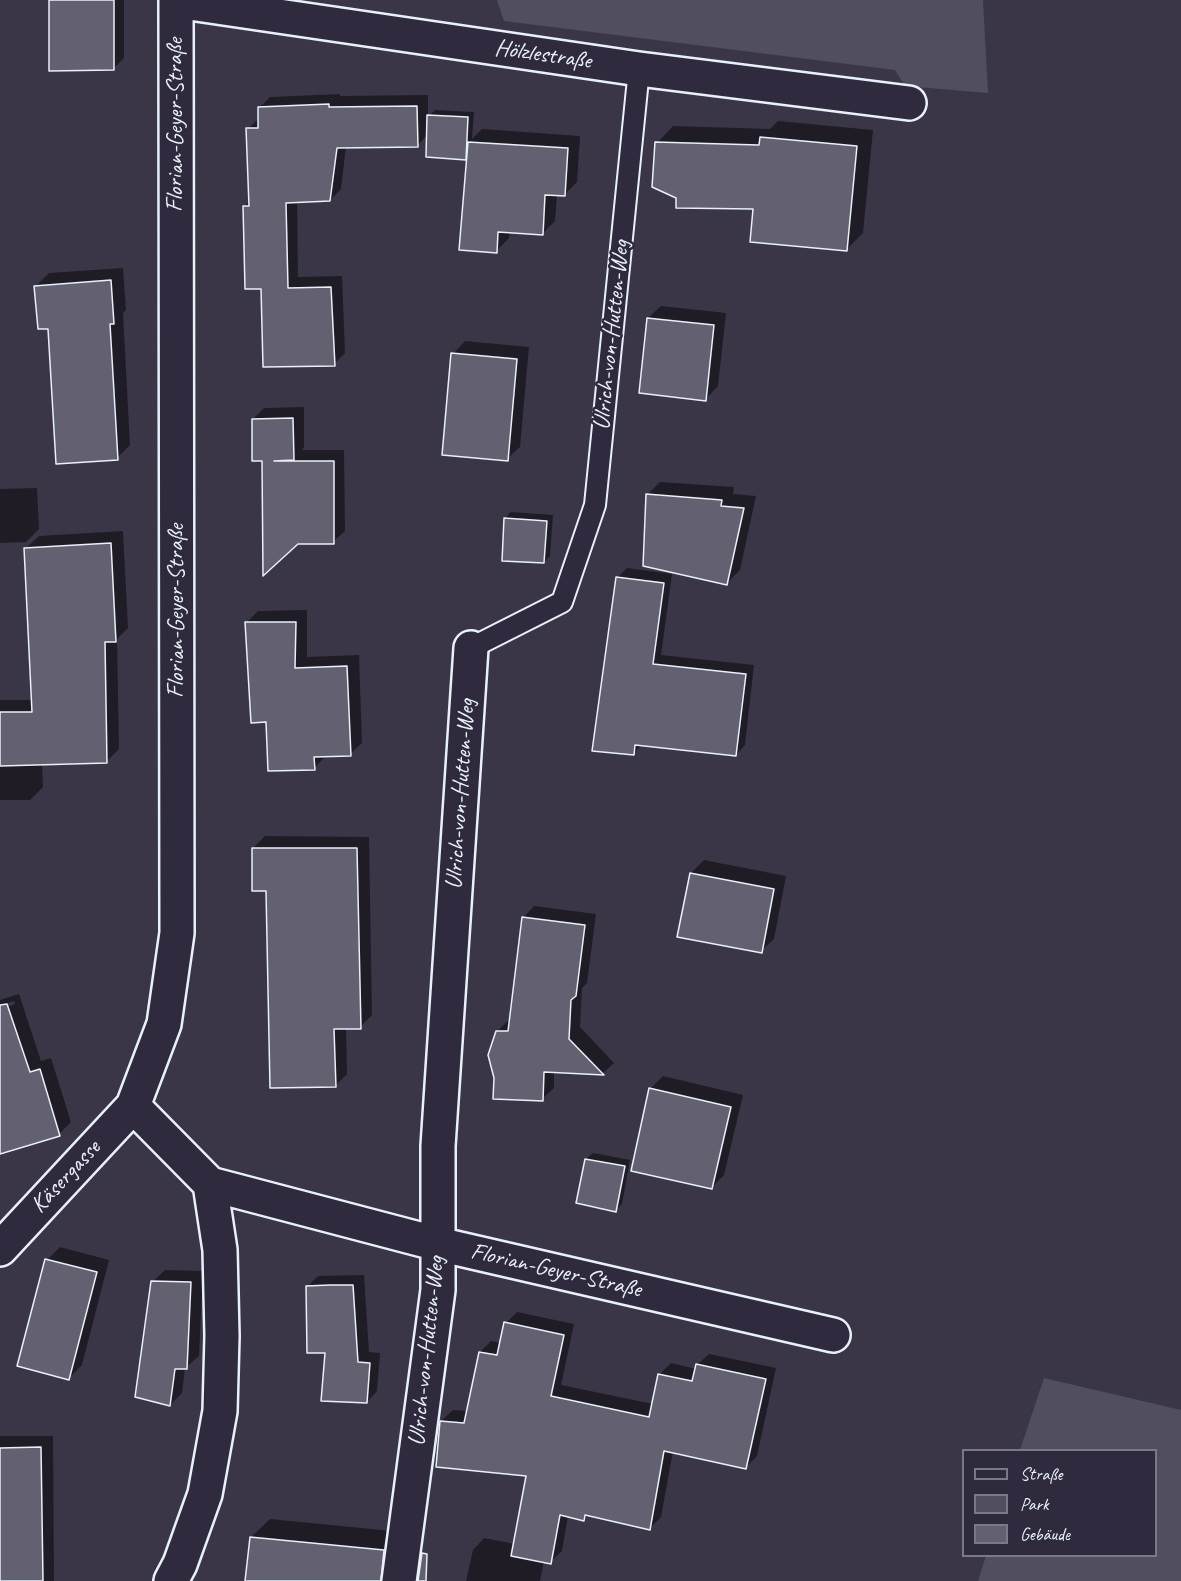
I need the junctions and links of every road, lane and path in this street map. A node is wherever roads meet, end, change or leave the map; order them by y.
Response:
1 (176, 0) edge
2 (639, 69) junction
3 (909, 103) dead end
4 (471, 648) joint
5 (133, 1106) junction
6 (210, 1184) junction
7 (438, 1244) junction
8 (0, 1249) edge
9 (833, 1335) dead end
10 (171, 1581) edge
11 (399, 1581) edge

1 - 2 street, Hölzlestraße
1 - 5 street, Florian-Geyer-Straße
2 - 3 street, Hölzlestraße
2 - 4 lane, Ulrich-von-Hutten-Weg
4 - 7 street, Ulrich-von-Hutten-Weg
5 - 6 street
5 - 8 street, Käsergasse
6 - 7 street, Florian-Geyer-Straße
6 - 10 street
7 - 9 street, Florian-Geyer-Straße
7 - 11 street, Ulrich-von-Hutten-Weg

